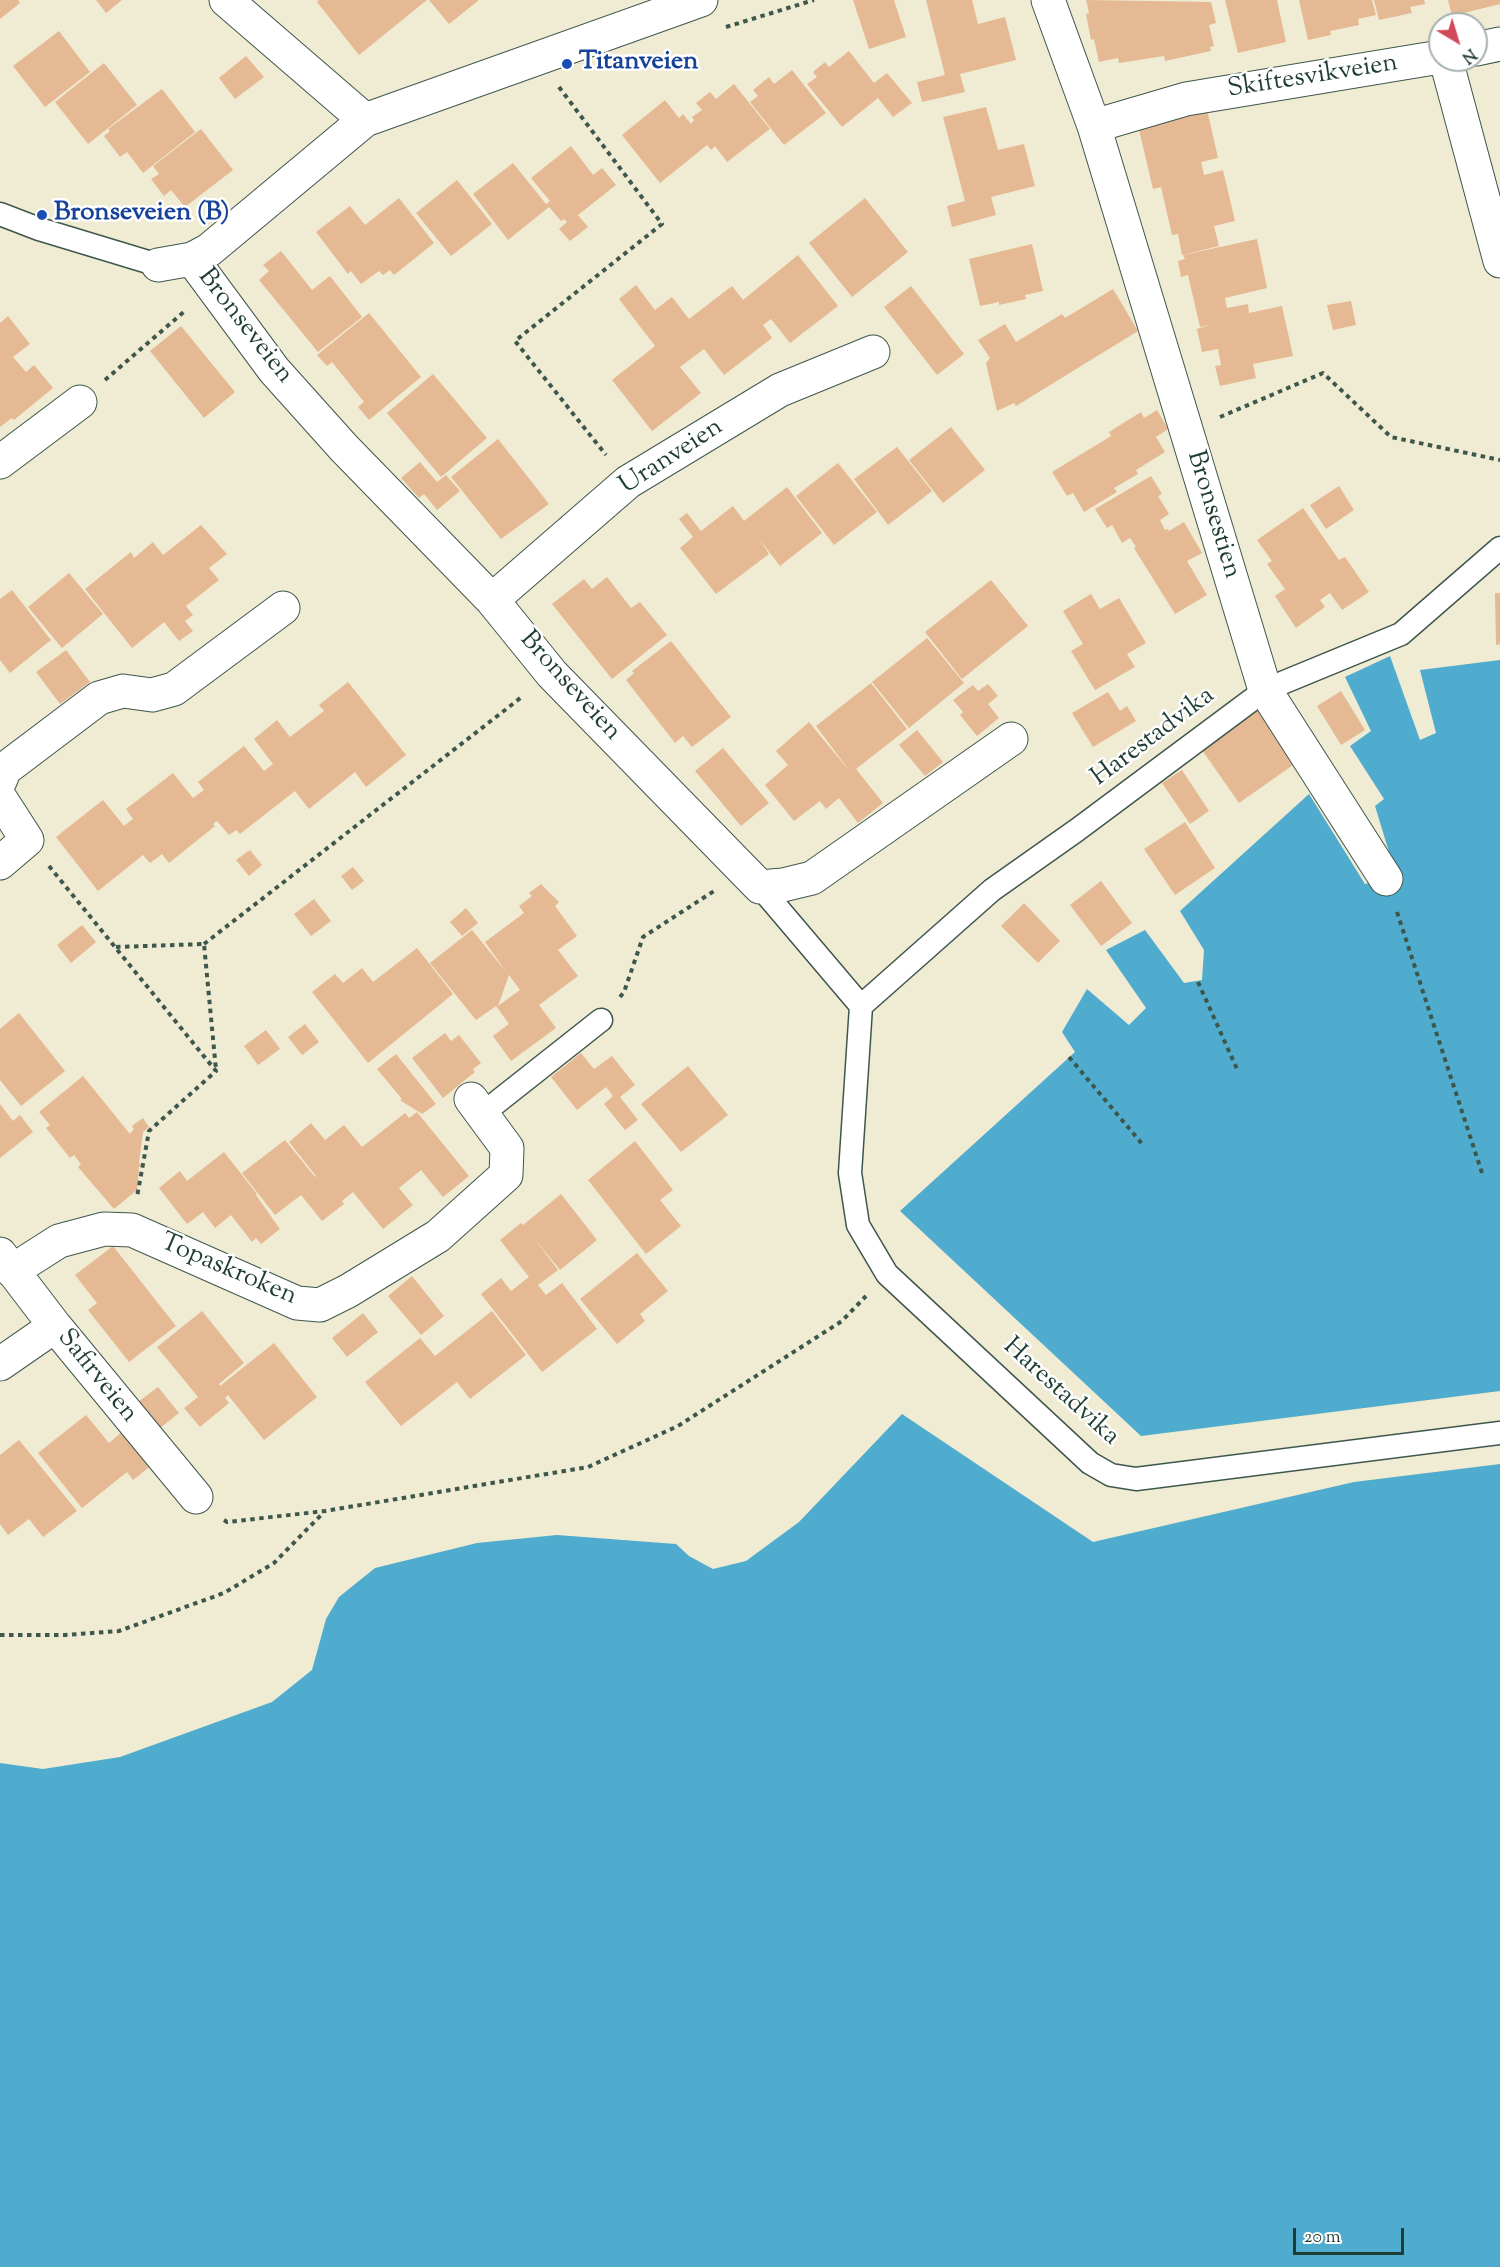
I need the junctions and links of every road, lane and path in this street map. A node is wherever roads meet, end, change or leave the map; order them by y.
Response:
1 (226, 0) edge
2 (701, 0) edge
3 (814, 0) edge
4 (1048, 0) edge
5 (716, 30) dead end
6 (1428, 59) edge
7 (1449, 72) edge
8 (555, 82) dead end
9 (365, 120) junction
10 (1094, 126) junction
11 (0, 214) edge
12 (192, 259) junction
13 (1500, 261) edge
14 (158, 265) joint
15 (212, 290) junction
16 (873, 352) dead end
17 (80, 402) joint
18 (1187, 431) junction
19 (1500, 459) edge
20 (0, 462) edge
21 (628, 482) junction
22 (1500, 548) edge
23 (492, 600) junction
24 (283, 608) dead end
25 (552, 674) junction
26 (1266, 690) junction
27 (1011, 739) dead end
28 (0, 781) edge
29 (0, 798) edge
30 (27, 840) junction
31 (0, 862) edge
32 (752, 879) junction
33 (1386, 879) joint
34 (204, 944) junction
35 (115, 947) junction
36 (1198, 982) dead end
37 (861, 1006) junction
38 (601, 1020) joint
39 (1069, 1057) dead end
40 (1237, 1069) dead end
41 (216, 1071) junction
42 (476, 1107) joint
43 (1143, 1145) dead end
44 (1482, 1173) dead end
45 (132, 1230) junction
46 (6, 1263) edge
47 (887, 1274) junction
48 (55, 1326) junction
49 (0, 1364) edge
50 (1500, 1433) edge
51 (196, 1497) joint
52 (325, 1511) junction
53 (0, 1635) edge

1 - 9 street
2 - 9 street, Bronseveien
3 - 5 path
4 - 10 street, Bronsestien
6 - 10 street, Skiftesvikveien
7 - 13 street
8 - 21 path
9 - 12 street, Bronseveien
10 - 18 street, Bronsestien
11 - 14 lane
12 - 14 street, Bronseveien
12 - 15 street, Bronseveien
15 - 17 path
15 - 23 street, Bronseveien
16 - 21 street, Uranveien
17 - 20 street
18 - 19 path
18 - 26 street, Bronsestien
21 - 23 street, Uranveien
22 - 26 lane, Harestadvika
23 - 25 street, Bronseveien
24 - 28 street
25 - 32 street, Bronseveien
25 - 34 path
26 - 33 street, Bronsestien
26 - 37 lane, Harestadvika
27 - 32 street
29 - 30 street
30 - 31 street
30 - 35 path
32 - 37 lane
32 - 38 path
33 - 44 path
34 - 35 path
34 - 41 path
35 - 41 path
36 - 40 path
37 - 47 lane, Harestadvika
38 - 42 lane
39 - 43 path
41 - 45 path
42 - 45 street, Topaskroken
45 - 46 street, Topaskroken
46 - 48 street, Safirveien
47 - 50 lane, Harestadvika
47 - 52 path
48 - 49 street
48 - 51 street, Safirveien
51 - 52 path
52 - 53 path

